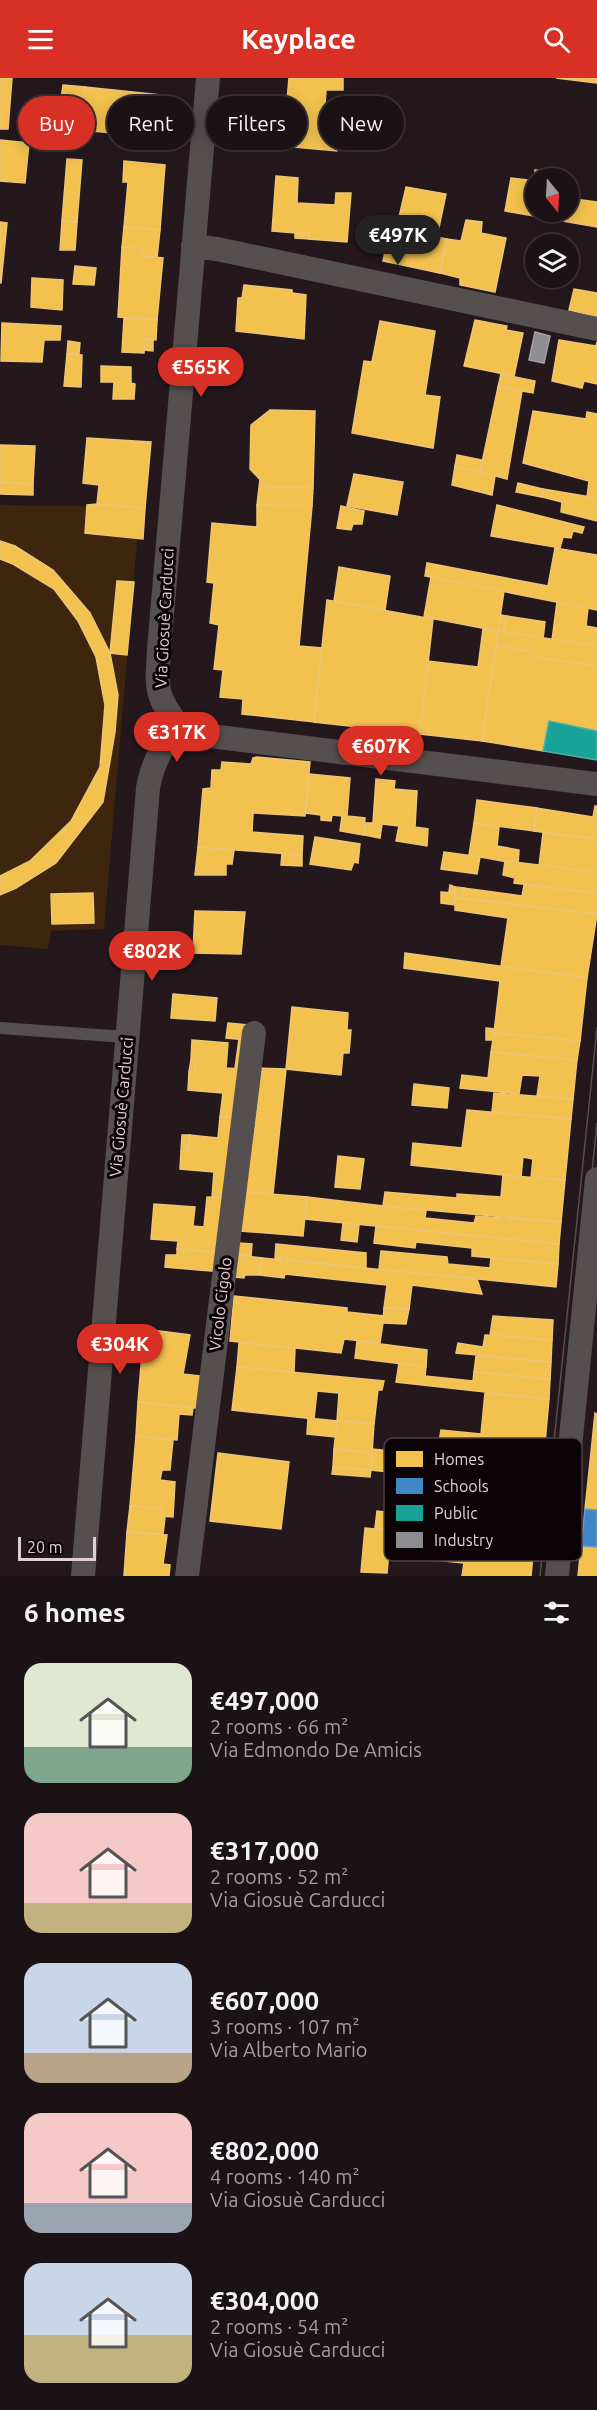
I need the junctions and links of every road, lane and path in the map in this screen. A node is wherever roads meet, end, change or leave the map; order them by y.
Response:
1 (208, 78) edge
2 (193, 246) junction
3 (597, 329) edge
4 (178, 725) junction
5 (597, 784) edge
6 (0, 1028) edge
7 (254, 1033) dead end
8 (126, 1037) junction
9 (597, 1179) edge
10 (571, 1438) edge
11 (559, 1561) edge
12 (83, 1576) edge
13 (187, 1576) edge
14 (557, 1576) edge

1 - 2 street, Via Giosuè Carducci
2 - 3 street
2 - 4 street, Via Giosuè Carducci
4 - 5 street
4 - 8 street, Via Giosuè Carducci
6 - 8 lane
7 - 13 street, Vicolo Cigolo
8 - 12 street, Via Giosuè Carducci
9 - 10 street
11 - 14 street

